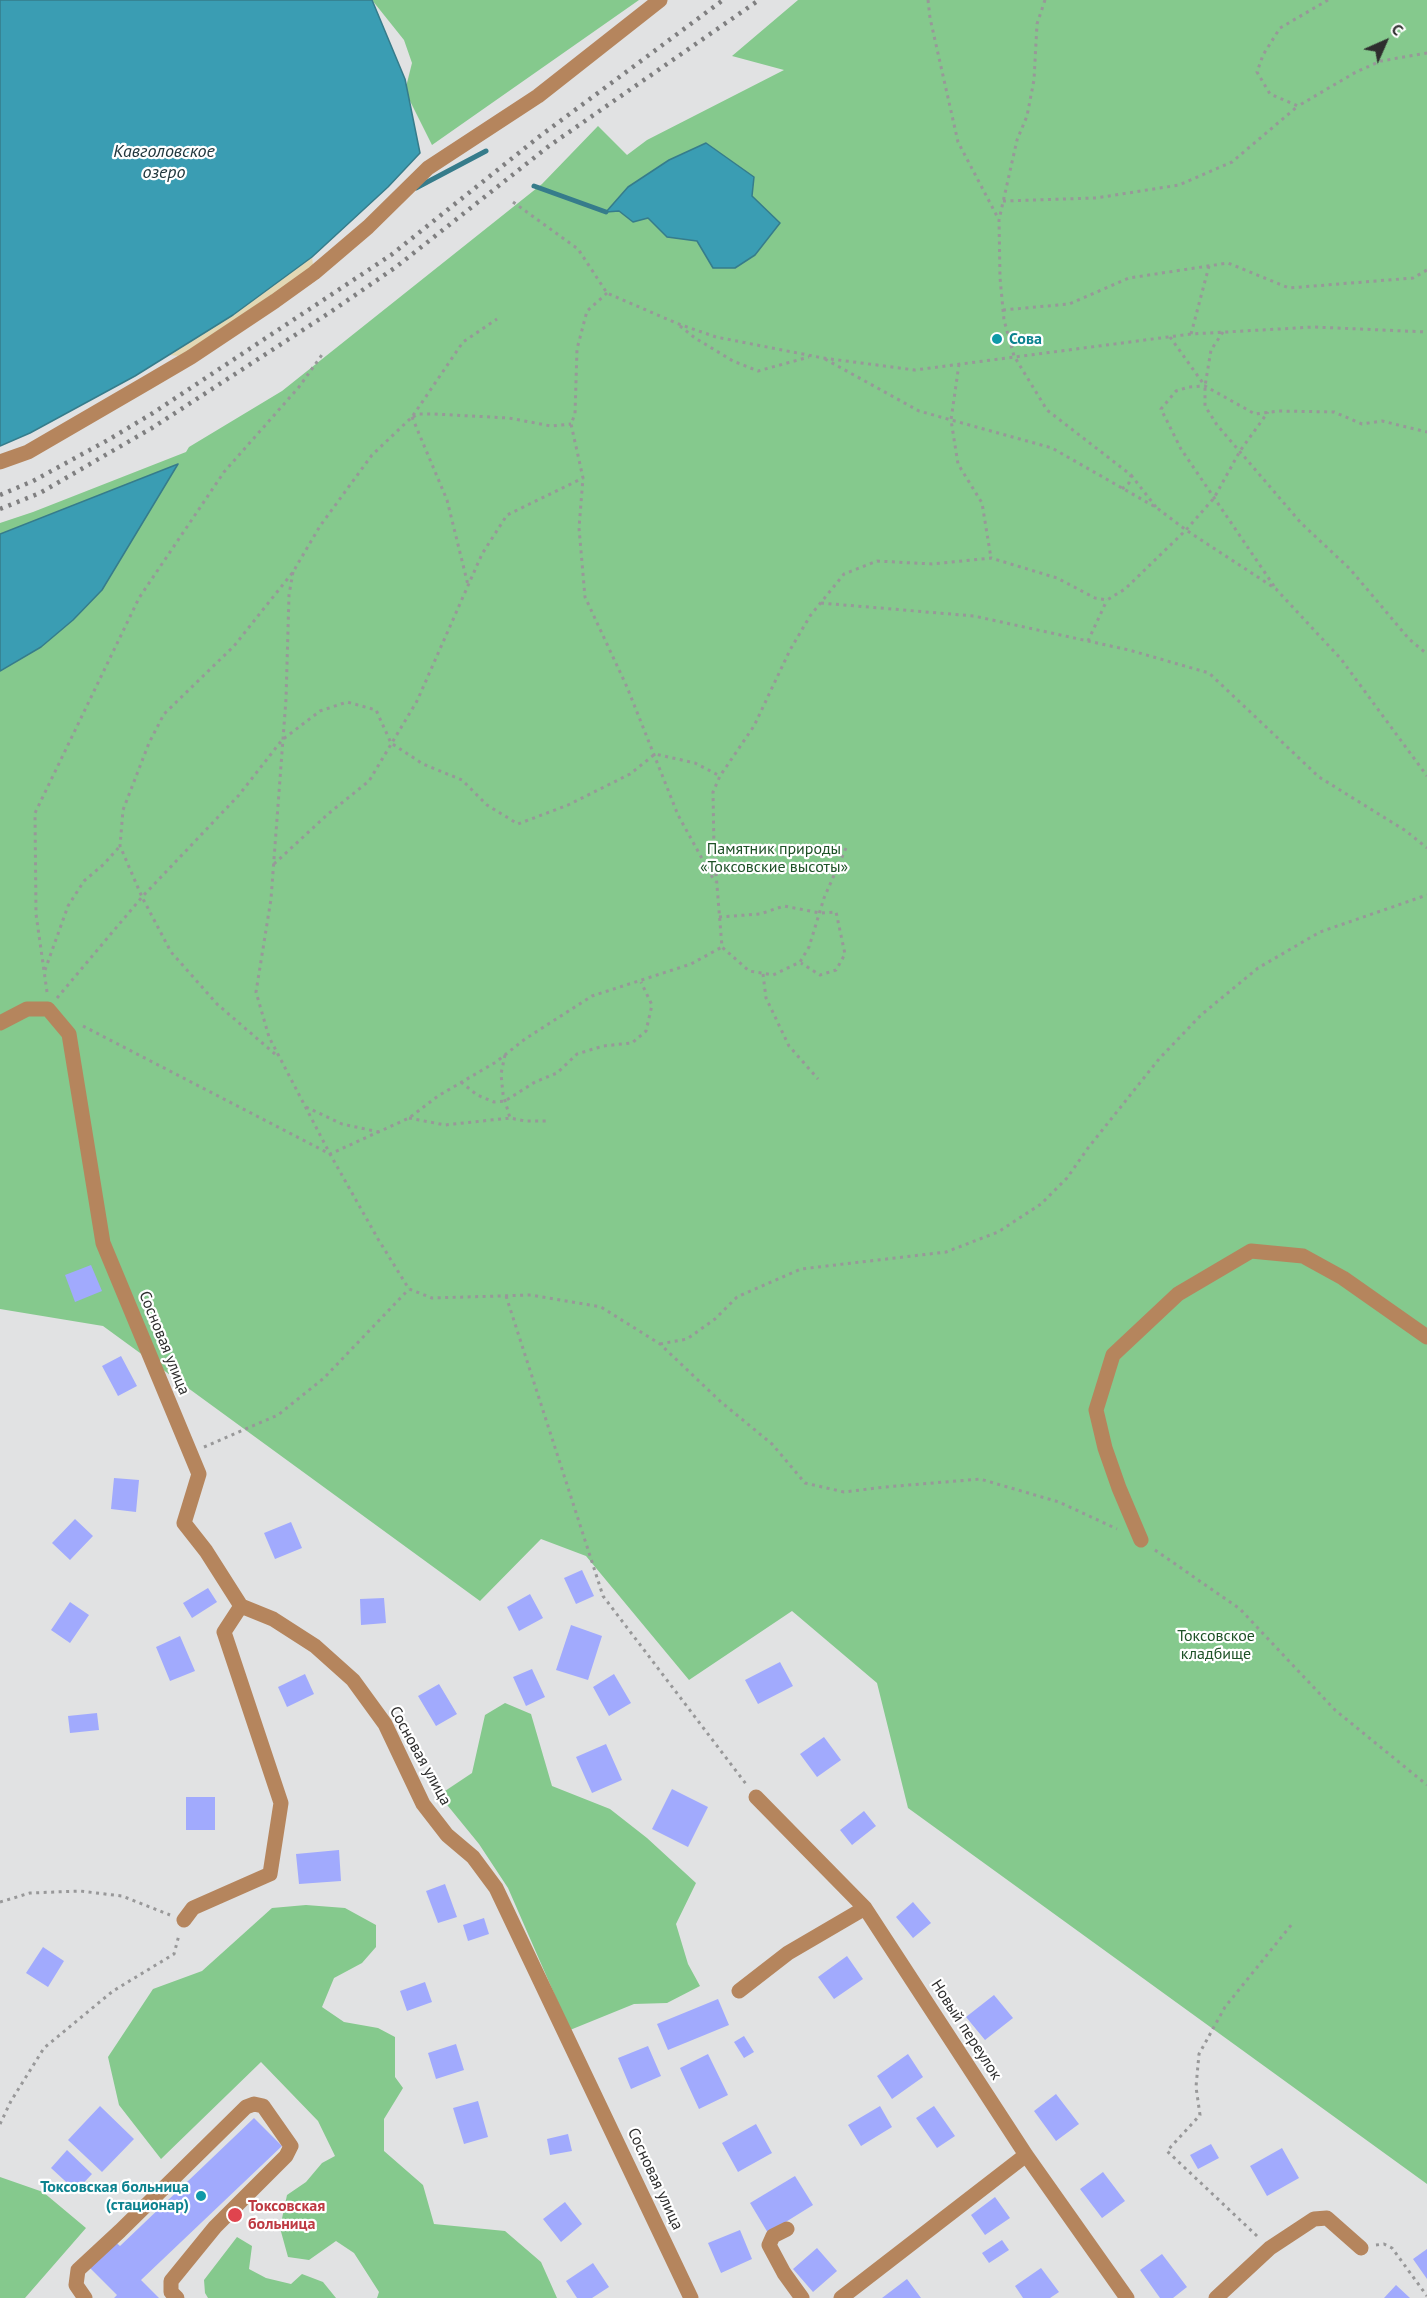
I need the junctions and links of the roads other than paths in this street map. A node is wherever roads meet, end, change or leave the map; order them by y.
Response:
1 (660, 0) edge
2 (0, 462) edge
3 (0, 1023) edge
4 (1427, 1337) edge
5 (1142, 1540) road end
6 (241, 1606) junction
7 (756, 1797) road end
8 (865, 1908) junction
9 (184, 1920) road end
10 (738, 1991) dead end
11 (1026, 2155) junction
12 (787, 2229) dead end
13 (1362, 2248) road end
14 (85, 2298) edge
15 (177, 2298) edge
16 (691, 2298) edge
17 (802, 2298) edge
18 (841, 2298) edge
19 (1126, 2298) edge
20 (1216, 2298) edge

1 - 2 street
3 - 6 street, Сосновая улица
4 - 5 street
6 - 9 street
6 - 16 street, Сосновая улица
7 - 8 street, Новый переулок
8 - 10 street
8 - 11 street, Новый переулок
11 - 18 street
11 - 19 street, Новый переулок
12 - 17 street
13 - 20 street
14 - 15 street

